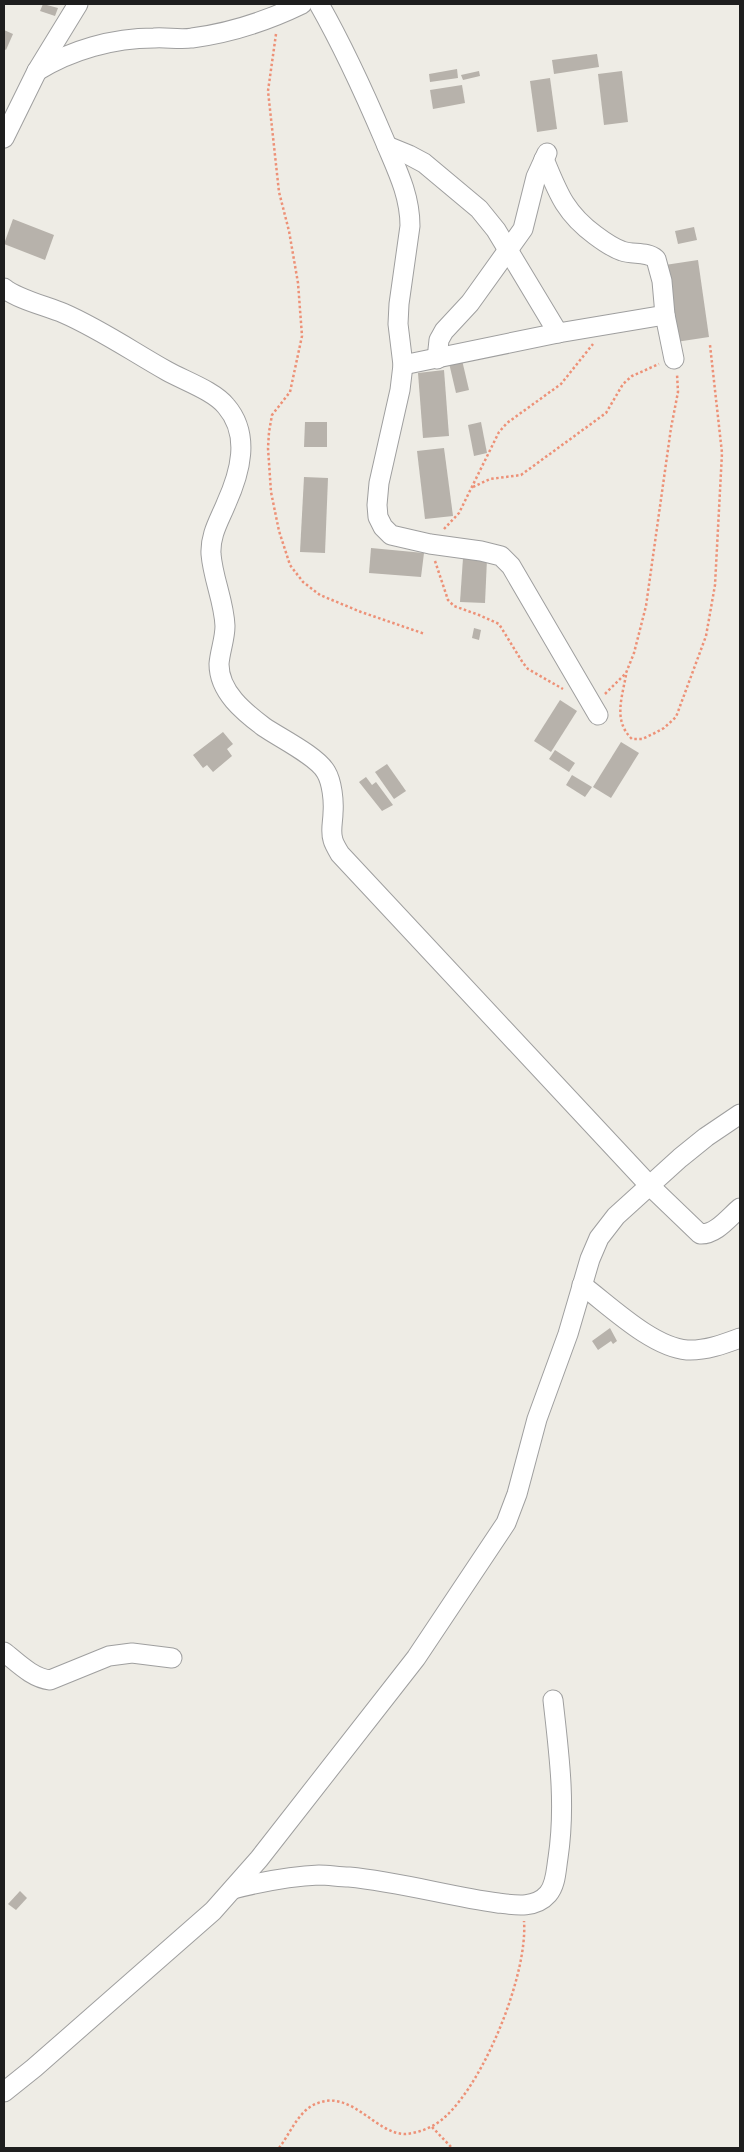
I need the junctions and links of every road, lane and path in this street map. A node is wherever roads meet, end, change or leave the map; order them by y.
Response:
1 (78, 4) edge
2 (302, 4) edge
3 (318, 4) edge
4 (278, 15) junction
5 (37, 71) junction
6 (4, 138) edge
7 (387, 146) junction
8 (509, 250) junction
9 (4, 288) edge
10 (665, 315) junction
11 (607, 325) junction
12 (558, 333) junction
13 (710, 345) dead end
14 (437, 359) junction
15 (674, 359) junction
16 (403, 365) junction
17 (473, 487) junction
18 (430, 544) junction
19 (426, 634) dead end
20 (626, 673) junction
21 (564, 690) dead end
22 (595, 710) joint
23 (740, 1114) edge
24 (650, 1186) junction
25 (740, 1208) edge
26 (582, 1285) junction
27 (740, 1338) edge
28 (4, 1652) edge
29 (172, 1658) dead end
30 (553, 1700) dead end
31 (233, 1889) junction
32 (522, 1905) junction
33 (4, 2092) edge
34 (432, 2127) junction
35 (279, 2148) edge
36 (452, 2148) edge

1 - 5 street
2 - 4 street
3 - 7 street
4 - 5 street
4 - 19 path
5 - 6 street
7 - 8 street
7 - 16 street
8 - 10 street
8 - 12 street
8 - 14 street
9 - 24 street
10 - 11 street
10 - 15 street
11 - 12 street
11 - 17 path
12 - 14 street
13 - 20 path
14 - 16 street
15 - 17 path
15 - 20 path
16 - 18 street
17 - 18 path
18 - 21 path
18 - 22 street
20 - 22 path
23 - 24 street
24 - 25 street
24 - 26 street
26 - 27 street
26 - 31 street
28 - 29 street
30 - 32 street
31 - 32 street
31 - 33 street
32 - 34 path
34 - 35 path
34 - 36 path

